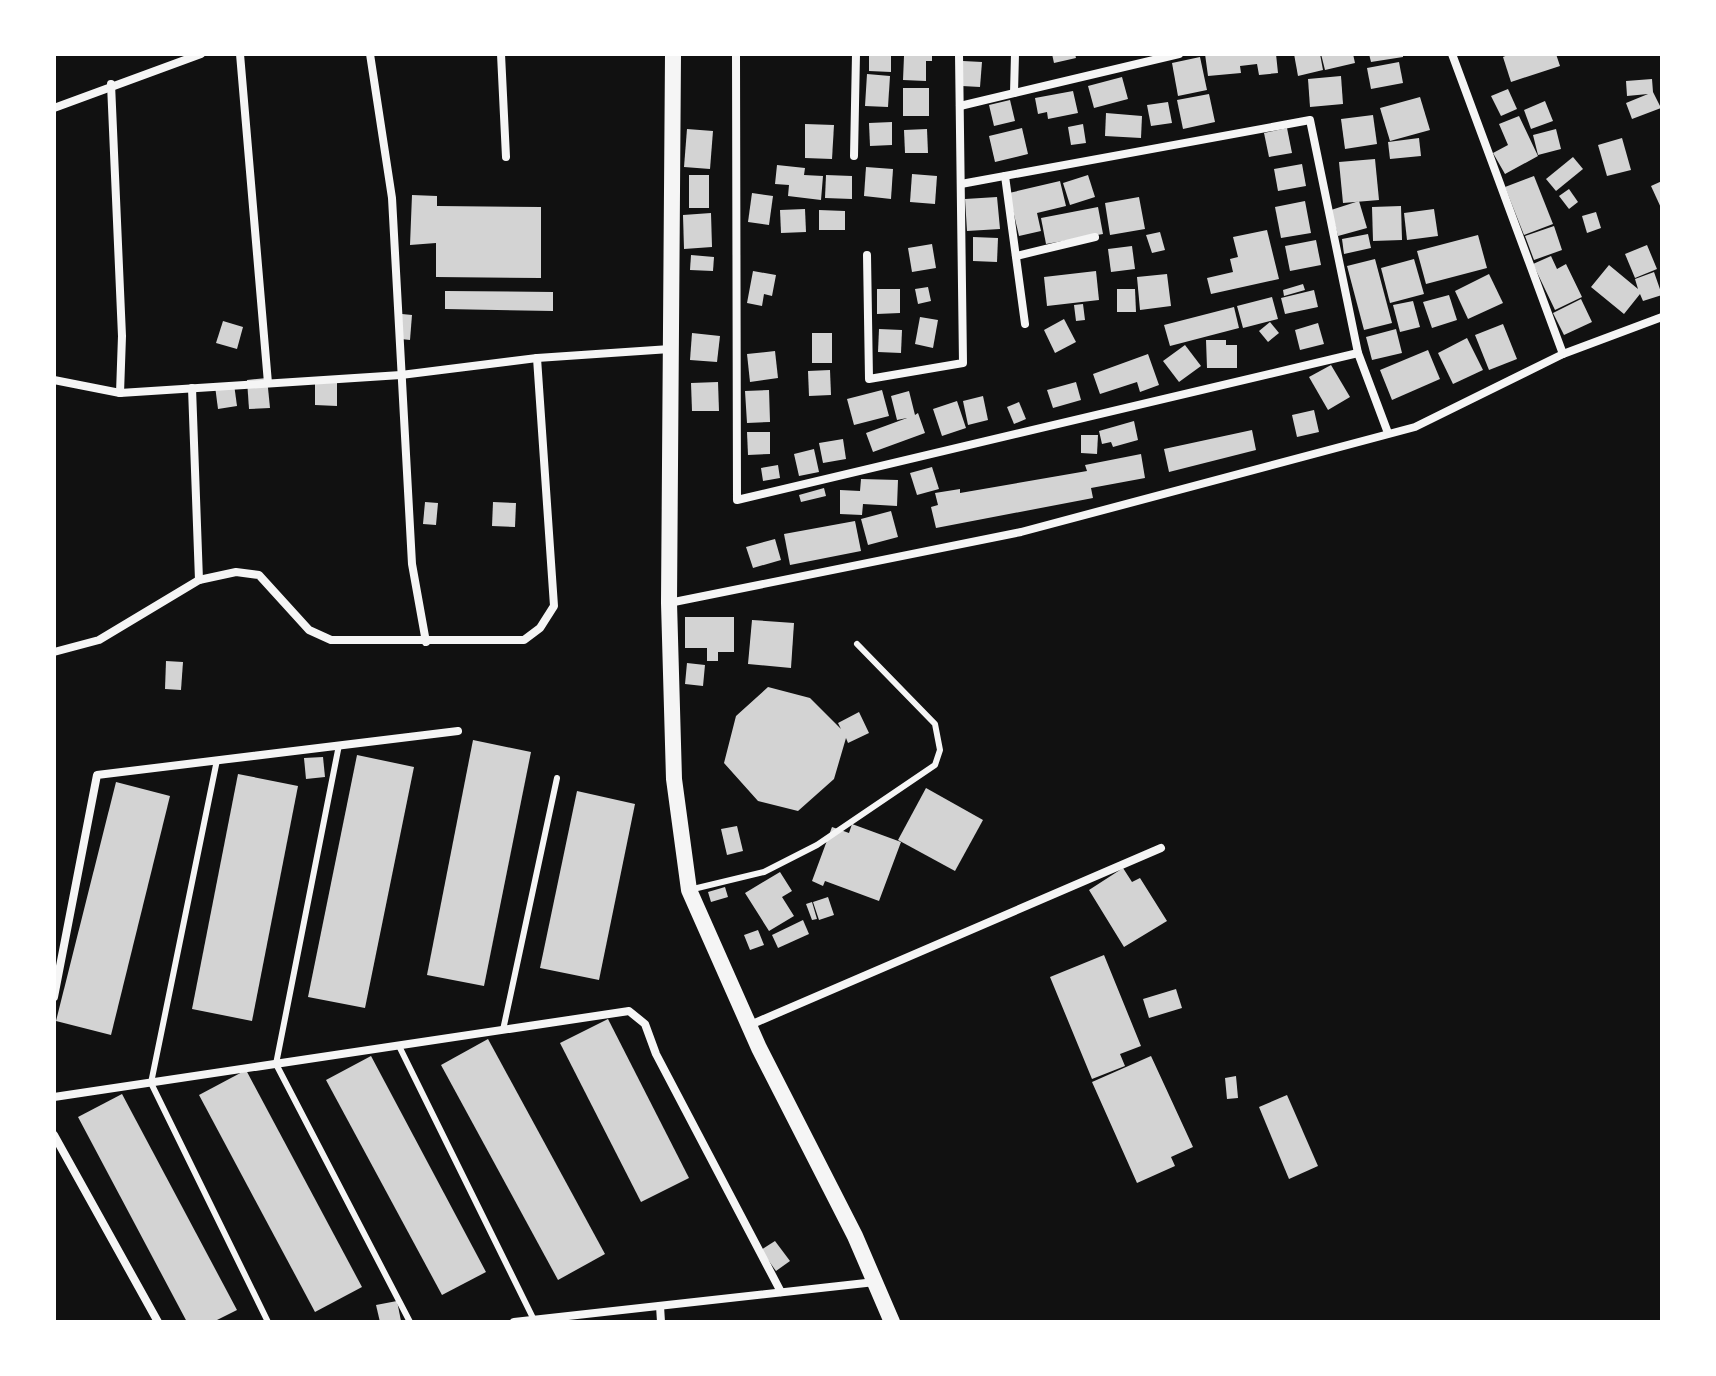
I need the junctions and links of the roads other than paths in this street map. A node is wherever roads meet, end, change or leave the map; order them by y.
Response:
1 (201, 54) edge
2 (240, 54) edge
3 (370, 54) edge
4 (501, 54) edge
5 (673, 54) edge
6 (736, 54) edge
7 (856, 54) edge
8 (959, 54) edge
9 (1015, 54) edge
10 (1179, 54) edge
11 (1452, 54) edge
12 (111, 84) junction
13 (1014, 93) junction
14 (960, 106) junction
15 (54, 108) edge
16 (854, 156) dead end
17 (506, 157) dead end
18 (1005, 176) junction
19 (961, 184) junction
20 (1095, 237) dead end
21 (867, 255) dead end
22 (1016, 256) junction
23 (1662, 317) edge
24 (1025, 324) dead end
25 (670, 349) junction
26 (1358, 353) junction
27 (1563, 354) junction
28 (537, 358) junction
29 (401, 375) junction
30 (54, 380) edge
31 (268, 383) junction
32 (192, 388) junction
33 (120, 393) junction
34 (1388, 433) junction
35 (199, 580) junction
36 (669, 603) junction
37 (426, 642) junction
38 (857, 644) dead end
39 (54, 652) edge
40 (458, 731) dead end
41 (339, 745) junction
42 (217, 760) junction
43 (557, 778) dead end
44 (1161, 848) dead end
45 (689, 890) junction
46 (54, 997) edge
47 (750, 1025) junction
48 (503, 1030) junction
49 (399, 1046) junction
50 (276, 1064) junction
51 (151, 1083) junction
52 (54, 1097) edge
53 (54, 1135) edge
54 (875, 1282) junction
55 (781, 1292) junction
56 (660, 1306) junction
57 (566, 1319) edge
58 (534, 1320) junction
59 (158, 1322) edge
60 (268, 1322) edge
61 (410, 1322) edge
62 (514, 1322) edge
63 (661, 1322) edge
64 (892, 1322) edge

1 - 12 street
2 - 31 street
3 - 29 street
4 - 17 street
5 - 25 main road
6 - 26 street
7 - 16 street
8 - 14 street
9 - 13 street
10 - 13 street
11 - 27 street
12 - 15 street
12 - 33 street
13 - 14 street
14 - 19 street
18 - 19 street
18 - 22 street
18 - 26 street
19 - 21 street
20 - 22 street
22 - 24 street
23 - 27 street
25 - 28 street
25 - 36 main road
26 - 34 street
27 - 34 street
28 - 29 street
28 - 37 street
29 - 31 street
29 - 37 street
30 - 33 street
31 - 32 street
32 - 33 street
32 - 35 street
34 - 36 street
35 - 37 street
35 - 39 street
36 - 45 main road
38 - 45 lane
40 - 41 street
41 - 42 street
41 - 50 lane
42 - 46 street
42 - 51 lane
43 - 48 lane
44 - 47 street
45 - 47 main road
47 - 54 main road
48 - 49 street
48 - 55 street
49 - 50 street
49 - 58 lane
50 - 51 street
50 - 61 lane
51 - 52 street
51 - 60 lane
53 - 59 street
54 - 55 street
54 - 64 main road
55 - 56 street
56 - 57 street
56 - 63 street
57 - 58 street
58 - 62 street

